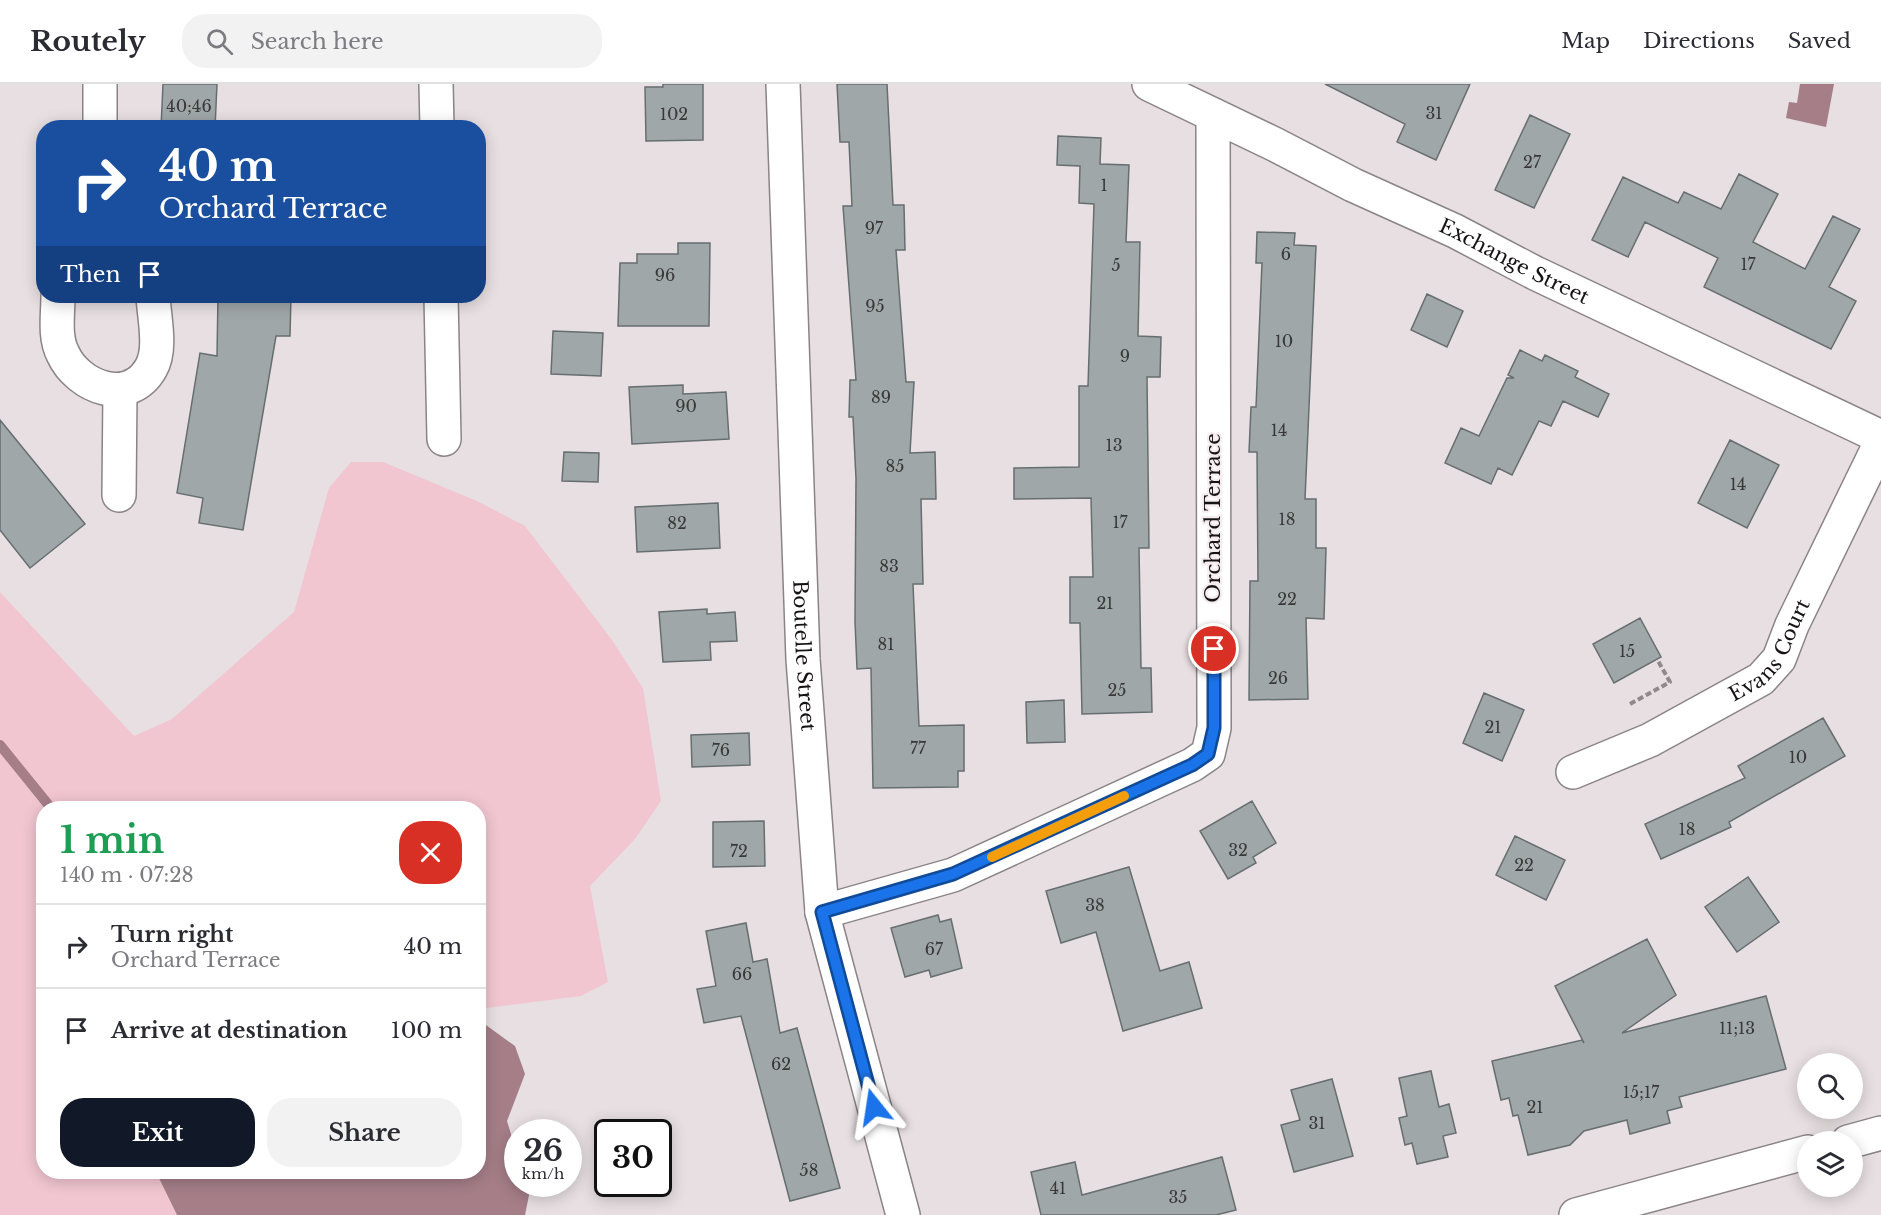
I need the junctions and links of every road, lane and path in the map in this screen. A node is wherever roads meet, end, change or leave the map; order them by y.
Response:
1 (100, 84) edge
2 (436, 84) edge
3 (783, 84) edge
4 (1149, 84) edge
5 (1213, 115) junction
6 (100, 120) edge
7 (437, 120) edge
8 (58, 303) edge
9 (153, 303) edge
10 (441, 303) edge
11 (120, 390) junction
12 (1881, 437) edge
13 (444, 440) dead end
14 (1881, 442) edge
15 (118, 495) dead end
16 (1657, 659) dead end
17 (1630, 704) dead end
18 (1573, 772) dead end
19 (822, 912) junction
20 (1881, 1133) edge
21 (1863, 1138) edge
22 (1797, 1155) edge
23 (903, 1215) edge
24 (1576, 1215) edge

1 - 6 street
2 - 7 street
3 - 19 street, Boutelle Street
4 - 5 street, Exchange Street
5 - 12 street, Exchange Street
5 - 19 street, Orchard Terrace
8 - 11 street
9 - 11 street
10 - 13 street
11 - 15 street
14 - 18 street, Evans Court
16 - 17 path
19 - 23 street, Boutelle Street
20 - 21 street
22 - 24 street

